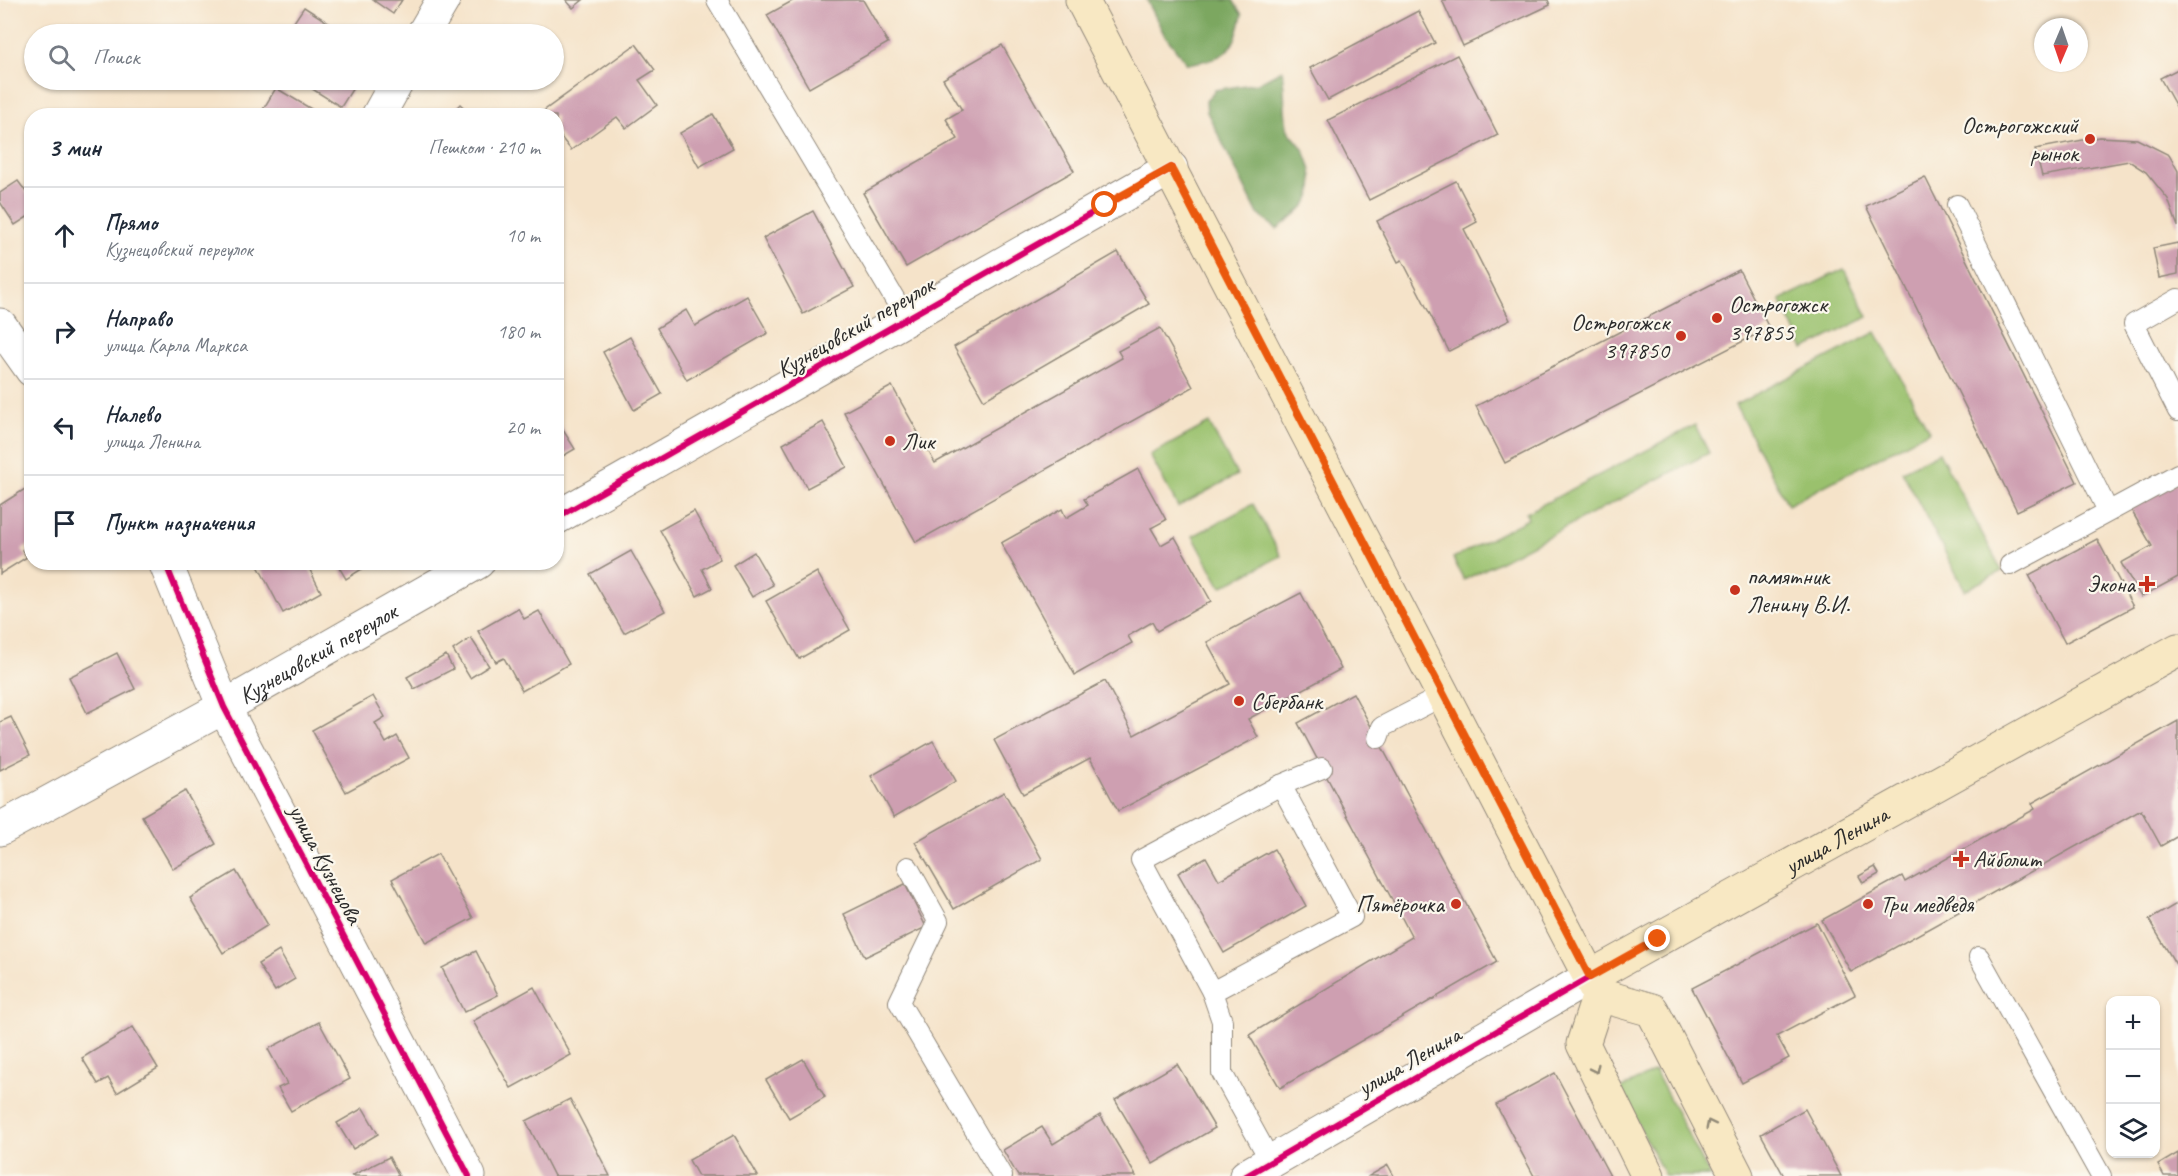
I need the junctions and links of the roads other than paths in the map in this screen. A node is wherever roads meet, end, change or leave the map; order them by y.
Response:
1 (443, 0) edge
2 (717, 0) edge
3 (1082, 0) edge
4 (429, 24) edge
5 (392, 90) edge
6 (382, 108) edge
7 (1171, 168) junction
8 (1957, 205) dead end
9 (2178, 299) edge
10 (906, 318) junction
11 (0, 325) edge
12 (24, 359) edge
13 (2178, 411) edge
14 (2178, 474) edge
15 (2108, 512) junction
16 (564, 513) edge
17 (2010, 565) dead end
18 (168, 570) edge
19 (464, 570) edge
20 (2178, 650) edge
21 (1444, 695) junction
22 (224, 707) junction
23 (1378, 738) dead end
24 (1322, 768) dead end
25 (1281, 785) junction
26 (0, 829) edge
27 (908, 867) dead end
28 (1979, 957) dead end
29 (1594, 986) junction
30 (1212, 992) junction
31 (1259, 1169) edge
32 (466, 1175) edge
33 (1002, 1176) edge
34 (1648, 1176) edge
35 (1737, 1176) edge
36 (2101, 1176) edge

1 - 4 street
2 - 10 lane
3 - 7 main road
5 - 6 street
7 - 10 street, Кузнецовский переулок
7 - 21 main road
8 - 15 lane
9 - 13 lane
10 - 16 street, Кузнецовский переулок
11 - 12 street
14 - 15 lane
15 - 17 lane
18 - 22 street, улица Кузнецова
19 - 22 street, Кузнецовский переулок
20 - 29 main road, улица Ленина
21 - 23 lane
21 - 29 main road
22 - 26 street, Кузнецовский переулок
22 - 32 street, улица Кузнецова
24 - 25 lane
25 - 30 lane
25 - 30 lane
27 - 33 lane
28 - 36 lane
29 - 31 street, улица Ленина
29 -> 34 main road
35 -> 29 main road
30 - 31 lane

